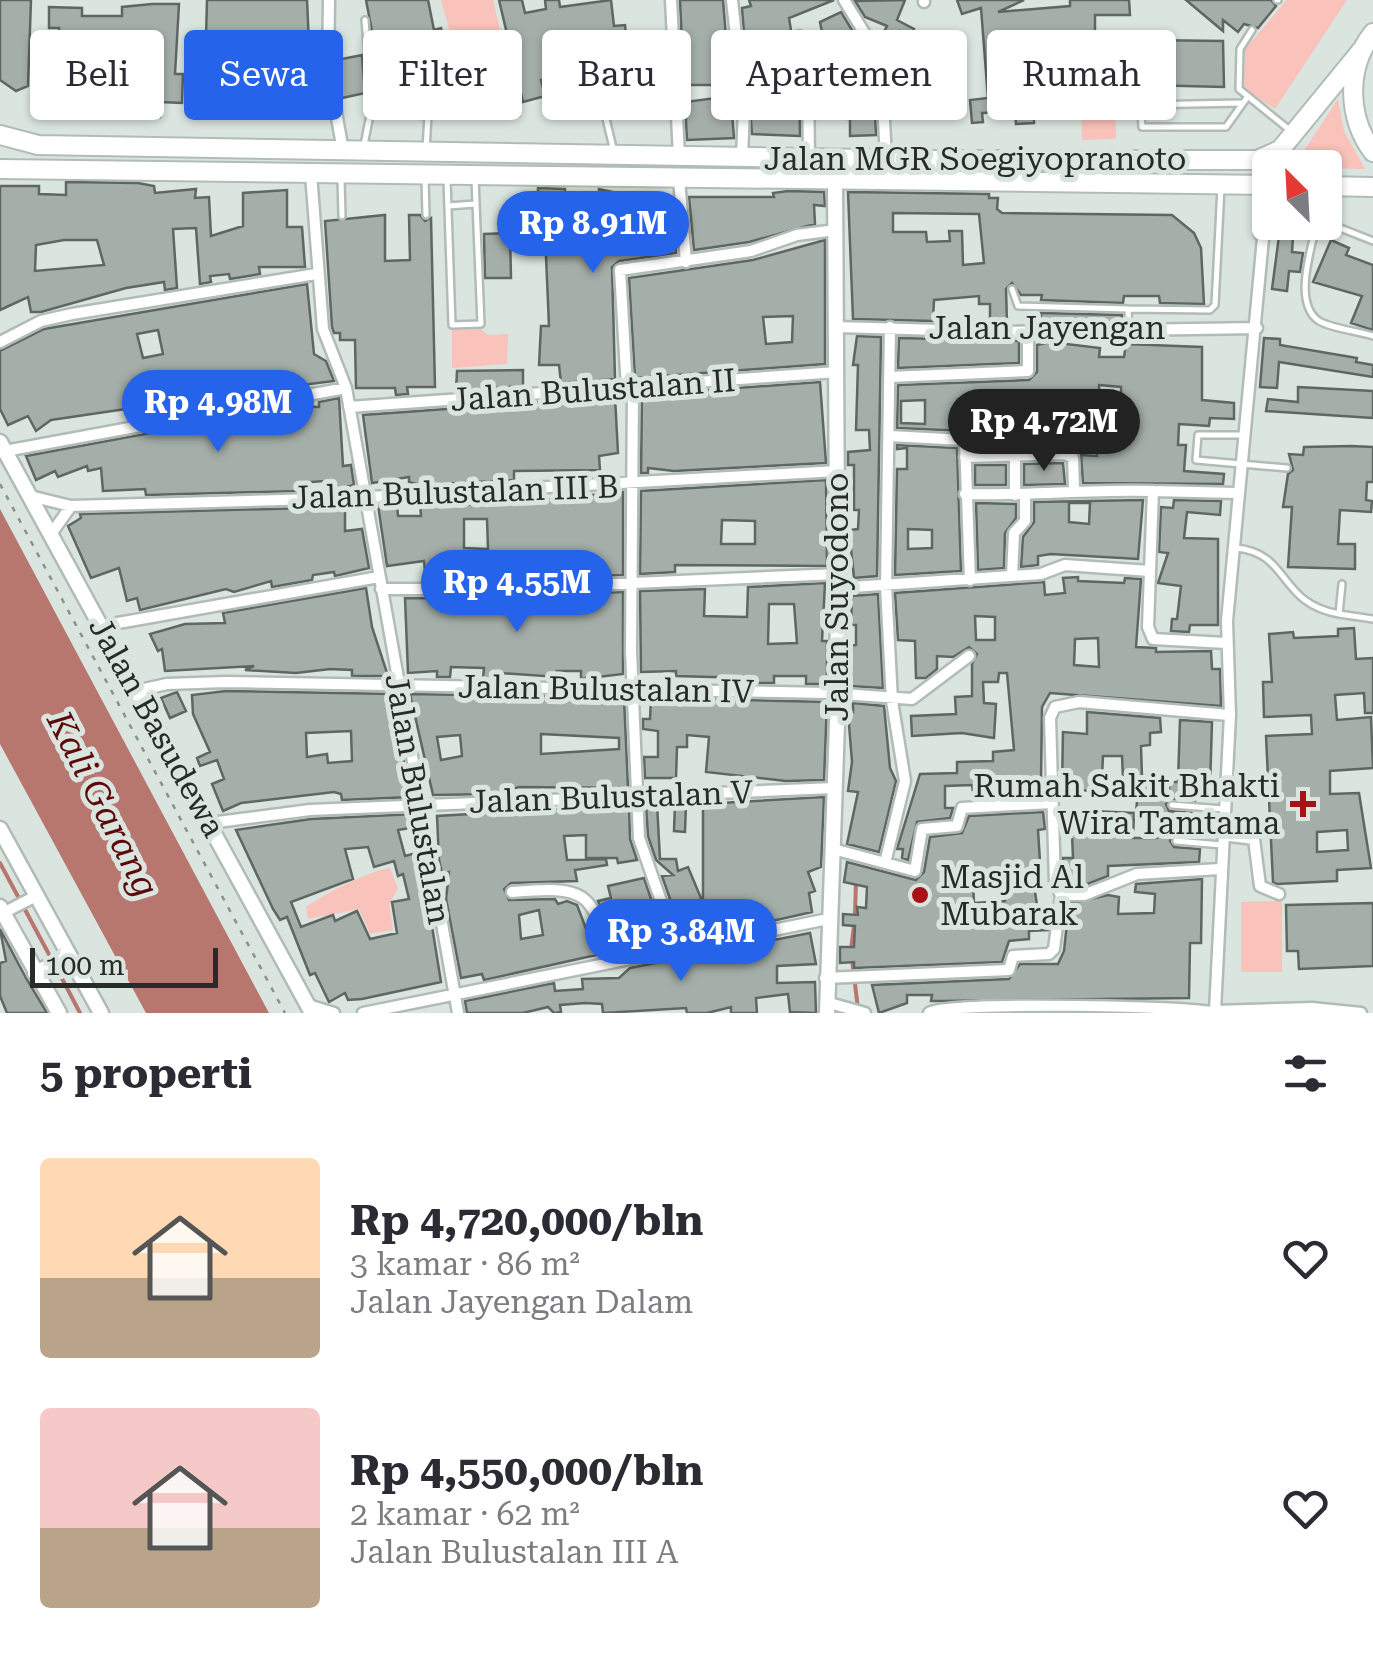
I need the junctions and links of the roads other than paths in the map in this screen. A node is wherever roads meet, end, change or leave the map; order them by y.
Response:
1 (329, 0) edge
2 (671, 0) edge
3 (732, 0) edge
4 (844, 0) edge
5 (365, 20) dead end
6 (1252, 30) dead end
7 (1373, 32) edge
8 (1361, 51) junction
9 (1244, 101) junction
10 (1176, 104) edge
11 (428, 120) edge
12 (606, 120) edge
13 (809, 120) edge
14 (1141, 120) edge
15 (1294, 133) junction
16 (0, 135) edge
17 (343, 150) junction
18 (364, 151) junction
19 (426, 152) junction
20 (1373, 152) edge
21 (614, 155) junction
22 (678, 156) junction
23 (742, 157) junction
24 (809, 158) junction
25 (886, 160) junction
26 (0, 170) edge
27 (312, 174) junction
28 (341, 174) junction
29 (425, 176) junction
30 (446, 176) junction
31 (475, 176) junction
32 (678, 179) junction
33 (836, 181) junction
34 (1222, 185) junction
35 (1252, 185) edge
36 (1342, 187) edge
37 (1373, 189) edge
38 (476, 204) junction
39 (448, 206) junction
40 (426, 215) dead end
41 (342, 216) dead end
42 (1342, 229) edge
43 (836, 230) junction
44 (1266, 240) edge
45 (1314, 240) edge
46 (1373, 241) edge
47 (686, 262) junction
48 (316, 274) junction
49 (1012, 289) dead end
50 (1128, 309) junction
51 (837, 327) junction
52 (890, 327) junction
53 (1257, 328) junction
54 (1129, 329) junction
55 (1028, 332) junction
56 (1373, 336) edge
57 (0, 342) edge
58 (837, 372) junction
59 (890, 378) junction
60 (346, 388) junction
61 (630, 388) junction
62 (350, 408) junction
63 (1072, 427) dead end
64 (1244, 435) junction
65 (890, 436) junction
66 (2, 447) edge
67 (1069, 456) junction
68 (965, 457) junction
69 (1014, 458) junction
70 (1240, 466) junction
71 (1287, 468) dead end
72 (838, 471) junction
73 (636, 485) junction
74 (1074, 488) junction
75 (1153, 491) junction
76 (1238, 493) junction
77 (966, 494) junction
78 (30, 496) junction
79 (1020, 496) junction
80 (364, 497) junction
81 (71, 506) junction
82 (51, 534) junction
83 (1233, 548) junction
84 (1150, 572) junction
85 (1012, 576) junction
86 (970, 580) junction
87 (838, 582) junction
88 (380, 583) junction
89 (634, 584) junction
90 (1342, 584) dead end
91 (887, 586) junction
92 (1339, 614) junction
93 (1373, 620) edge
94 (101, 626) junction
95 (1226, 643) junction
96 (969, 656) dead end
97 (399, 687) junction
98 (136, 690) junction
99 (633, 690) junction
100 (838, 694) junction
101 (896, 698) junction
102 (1230, 714) junction
103 (834, 788) junction
104 (636, 795) junction
105 (1051, 803) junction
106 (418, 805) junction
107 (1172, 805) dead end
108 (1224, 809) junction
109 (210, 823) junction
110 (0, 829) edge
111 (1222, 840) junction
112 (1176, 842) dead end
113 (834, 849) junction
114 (885, 863) junction
115 (1220, 869) junction
116 (512, 892) dead end
117 (1279, 894) dead end
118 (1061, 895) junction
119 (32, 898) junction
120 (3, 911) edge
121 (828, 920) junction
122 (678, 950) junction
123 (64, 959) junction
124 (610, 962) junction
125 (39, 971) junction
126 (826, 978) junction
127 (453, 993) junction
128 (827, 1008) edge
129 (1001, 1008) edge
130 (310, 1009) edge
131 (1215, 1010) edge
132 (860, 1011) edge
133 (1093, 1011) edge
134 (1312, 1011) edge
135 (59, 1013) edge
136 (101, 1013) edge
137 (334, 1013) edge
138 (363, 1013) edge
139 (458, 1013) edge
140 (929, 1013) edge
141 (1364, 1013) edge

1 - 17 street
2 - 22 street
3 - 23 street
4 - 25 street
5 - 18 lane
6 - 9 lane
7 - 8 highway
8 - 15 highway, Jalan MGR Soegiyopranoto
8 - 20 highway
9 - 10 lane
9 - 14 lane
9 - 15 lane
11 - 19 lane
12 - 21 lane
13 - 24 street
15 - 25 highway, Jalan MGR Soegiyopranoto
16 - 17 highway, Jalan MGR Soegiyopranoto
17 - 18 highway, Jalan MGR Soegiyopranoto
18 - 19 highway, Jalan MGR Soegiyopranoto
19 - 21 highway, Jalan MGR Soegiyopranoto
21 - 22 highway, Jalan MGR Soegiyopranoto
22 - 23 highway, Jalan MGR Soegiyopranoto
23 - 24 highway, Jalan MGR Soegiyopranoto
24 - 25 highway, Jalan MGR Soegiyopranoto
26 - 27 highway, Jalan MGR Soegiyopranoto
27 - 28 highway, Jalan MGR Soegiyopranoto
27 - 48 street, Jalan Bulustalan
28 - 29 highway, Jalan MGR Soegiyopranoto
28 - 41 lane
29 - 30 highway, Jalan MGR Soegiyopranoto
29 - 40 lane
30 - 31 highway, Jalan MGR Soegiyopranoto
30 - 39 lane
31 - 32 highway, Jalan MGR Soegiyopranoto
31 - 38 lane
32 - 33 highway, Jalan MGR Soegiyopranoto
32 - 47 street
33 - 34 highway, Jalan MGR Soegiyopranoto
33 - 43 street, Jalan Suyodono
34 - 35 highway, Jalan MGR Soegiyopranoto
34 - 50 lane
36 - 37 highway
38 - 39 lane
38 - 39 lane
42 - 46 lane
43 - 47 street
43 - 51 street, Jalan Suyodono
44 - 53 street
45 - 56 lane
47 - 61 street
48 - 57 street
48 - 60 street, Jalan Bulustalan
49 - 50 lane
50 - 54 lane
51 - 52 street, Jalan Jayengan
51 - 58 street, Jalan Suyodono
52 - 55 street, Jalan Jayengan
52 - 59 street
53 - 54 street, Jalan Jayengan
53 - 64 street
54 - 55 street, Jalan Jayengan
55 - 59 street
58 - 61 street, Jalan Bulustalan II
58 - 72 street, Jalan Suyodono
59 - 65 street
60 - 62 street, Jalan Bulustalan
60 - 66 street
61 - 62 street, Jalan Bulustalan II
61 - 73 street
62 - 80 street, Jalan Bulustalan
63 - 67 lane
64 - 70 street
64 - 70 lane
65 - 68 street
65 - 91 street
66 - 78 street, Jalan Basudewa
67 - 69 street
67 - 74 street
68 - 69 street
68 - 77 street
69 - 79 street
70 - 71 lane
70 - 76 street
72 - 73 street, Jalan Bulustalan III B
72 - 87 street, Jalan Suyodono
73 - 80 street, Jalan Bulustalan III B
73 - 89 street
74 - 75 street
74 - 79 street
75 - 76 street
75 - 84 street
76 - 83 street
77 - 79 street
77 - 86 street
78 - 81 street, Jalan Bulustalan III B
78 - 82 street, Jalan Basudewa
79 - 85 street
80 - 81 street, Jalan Bulustalan III B
80 - 88 street, Jalan Bulustalan
81 - 82 street
82 - 94 street, Jalan Basudewa
83 - 92 lane
83 - 95 street
84 - 85 street
84 - 95 street
85 - 86 street
86 - 91 street
87 - 89 street
87 - 91 street
87 - 100 street, Jalan Suyodono
88 - 89 street
88 - 94 street
88 - 97 street, Jalan Bulustalan
89 - 99 street
90 - 92 lane
91 - 101 street
92 - 93 lane
94 - 98 street, Jalan Basudewa
95 - 102 street
96 - 101 street
97 - 98 street, Jalan Bulustalan IV
97 - 99 street, Jalan Bulustalan IV
97 - 106 street, Jalan Bulustalan
98 - 109 street, Jalan Basudewa
99 - 100 street, Jalan Bulustalan IV
99 - 104 street
100 - 101 street, Jalan Bulustalan IV
100 - 103 street, Jalan Suyodono
101 - 114 street
102 - 105 street
102 - 108 street
103 - 104 street, Jalan Bulustalan V
103 - 113 street, Jalan Suyodono
104 - 106 street, Jalan Bulustalan V
104 - 122 street
105 - 114 street
105 - 118 street
106 - 109 street, Jalan Bulustalan V
106 - 127 street, Jalan Bulustalan
107 - 108 lane
108 - 111 street
109 - 130 street, Jalan Basudewa
110 - 119 street
111 - 112 lane
111 - 115 street
111 - 117 street
113 - 114 street
113 - 121 street, Jalan Suyodono
115 - 118 street
115 - 131 street
116 - 124 street
118 - 126 street
119 - 120 street
119 - 123 street
120 - 125 street
121 - 122 street
121 - 126 street, Jalan Suyodono
122 - 124 street
123 - 125 street
123 - 136 street
124 - 127 street
125 - 135 street
126 - 128 street, Jalan Suyodono
127 - 138 street
127 - 139 street, Jalan Bulustalan
128 - 132 street
129 - 133 street
129 - 140 street
130 - 137 street
131 - 133 street
131 - 134 street
131 - 141 street
134 - 141 street

